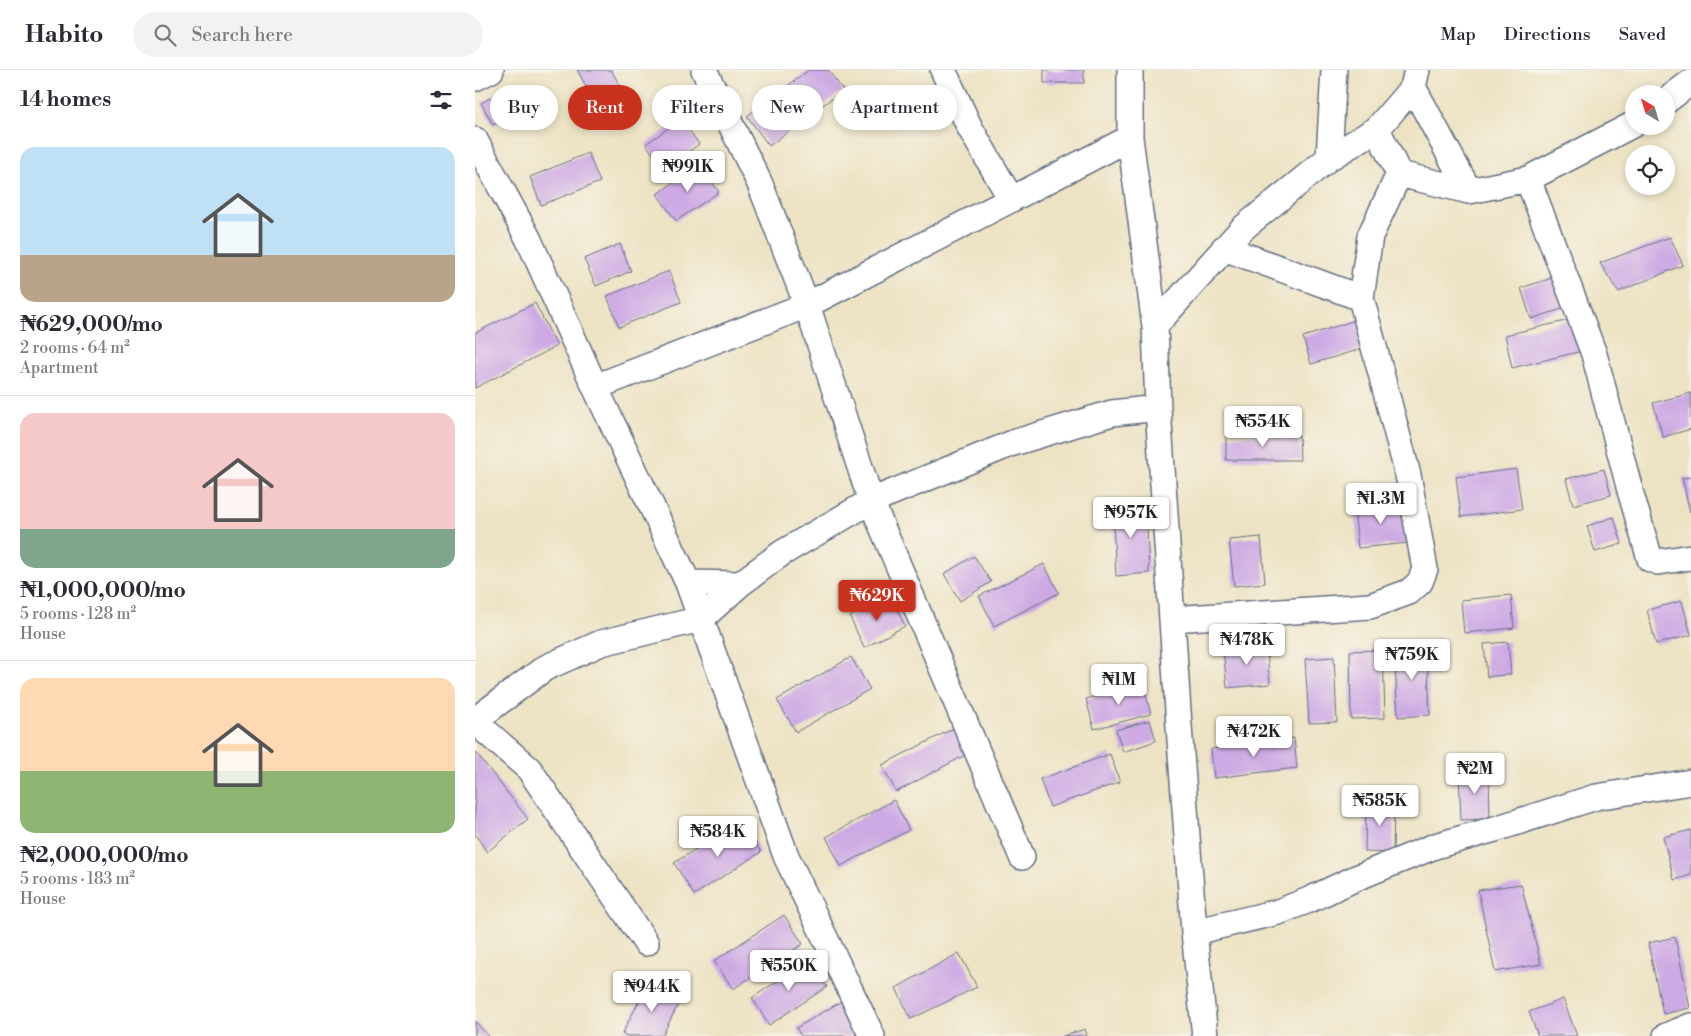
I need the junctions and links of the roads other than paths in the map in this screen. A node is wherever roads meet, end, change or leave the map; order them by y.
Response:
1 (491, 70) edge
2 (704, 70) edge
3 (943, 70) edge
4 (1130, 70) edge
5 (1334, 70) edge
6 (475, 78) edge
7 (1415, 78) edge
8 (1691, 82) edge
9 (1675, 94) edge
10 (1377, 129) junction
11 (1625, 129) edge
12 (1130, 138) junction
13 (475, 140) edge
14 (1329, 158) junction
15 (1399, 174) junction
16 (1528, 179) junction
17 (1469, 191) junction
18 (1011, 199) junction
19 (1224, 248) junction
20 (1361, 298) junction
21 (807, 305) junction
22 (1155, 326) junction
23 (595, 386) junction
24 (1158, 408) junction
25 (871, 501) junction
26 (1691, 557) edge
27 (688, 583) junction
28 (740, 584) junction
29 (701, 619) junction
30 (1172, 619) junction
31 (475, 721) edge
32 (1691, 782) edge
33 (1022, 857) dead end
34 (1195, 932) junction
35 (646, 943) dead end
36 (1691, 1026) edge
37 (872, 1036) edge
38 (1205, 1036) edge
39 (1666, 1036) edge

1 - 6 street
2 - 21 street
3 - 18 street
4 - 12 street
5 - 14 street
7 - 10 street
7 - 17 street
8 - 9 street
10 - 14 street
10 - 15 street
11 - 16 street
12 - 18 street
12 - 22 street
13 - 23 street
14 - 19 street
15 - 17 street
15 - 20 street
16 - 17 street
16 - 26 street
18 - 21 street
19 - 20 street
19 - 22 street
20 - 30 street
21 - 23 street
21 - 25 street
22 - 24 street
23 - 27 street
24 - 25 street
24 - 30 street
25 - 28 street
25 - 33 street
27 - 28 street
27 - 29 street
28 - 29 street
29 - 31 street
29 - 37 street
30 - 34 street
31 - 35 street
32 - 34 street
34 - 38 street
36 - 39 street

